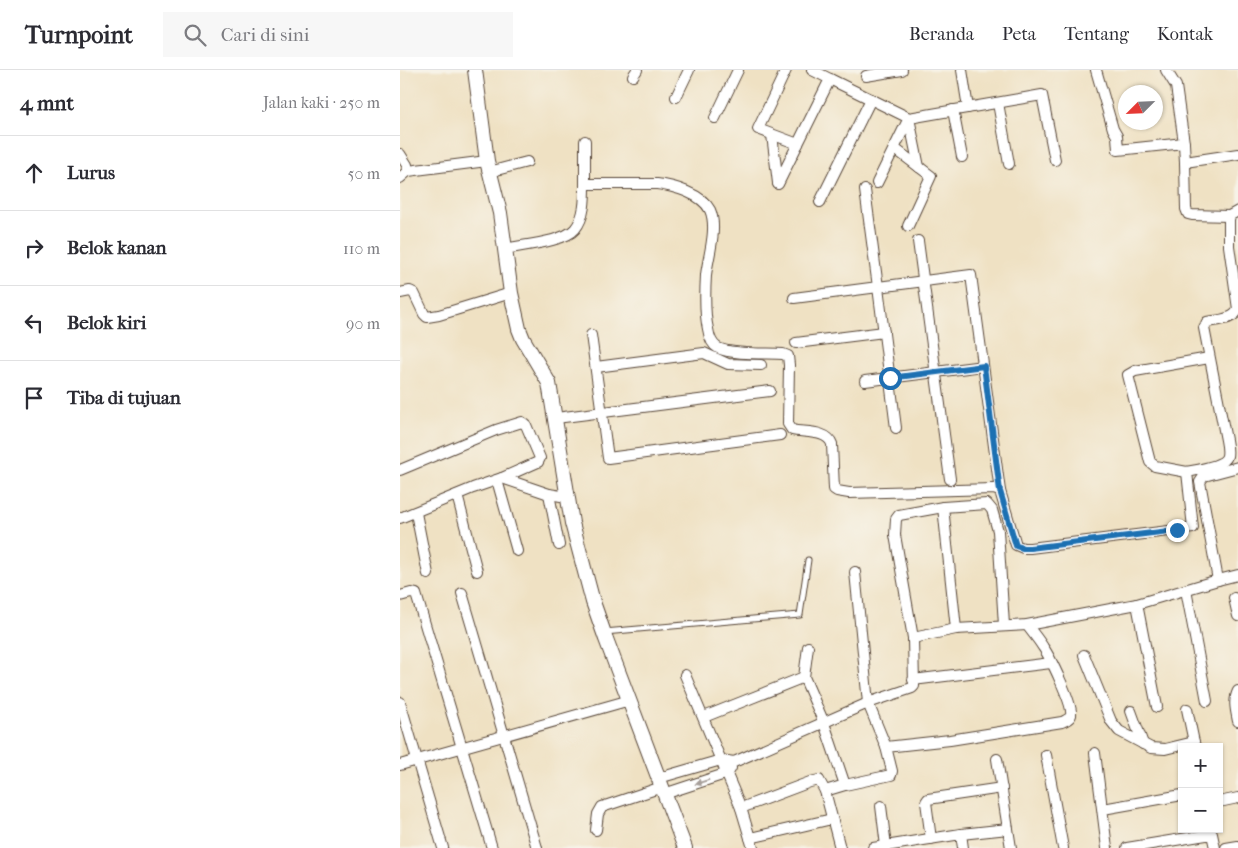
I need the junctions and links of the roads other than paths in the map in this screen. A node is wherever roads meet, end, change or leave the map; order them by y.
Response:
1 (475, 70) edge
2 (689, 70) edge
3 (738, 70) edge
4 (786, 70) edge
5 (812, 70) edge
6 (902, 70) edge
7 (962, 70) edge
8 (1096, 70) edge
9 (1166, 70) edge
10 (866, 76) dead end
11 (830, 79) junction
12 (676, 97) dead end
13 (871, 99) junction
14 (998, 102) junction
15 (968, 108) junction
16 (953, 110) junction
17 (715, 118) dead end
18 (909, 118) junction
19 (772, 135) junction
20 (585, 141) dead end
21 (1184, 143) junction
22 (798, 144) junction
23 (894, 148) junction
24 (400, 154) edge
25 (1238, 154) edge
26 (962, 157) dead end
27 (1055, 160) dead end
28 (526, 162) dead end
29 (1185, 162) junction
30 (1009, 164) dead end
31 (488, 166) junction
32 (919, 167) junction
33 (408, 171) junction
34 (400, 178) edge
35 (877, 183) dead end
36 (584, 184) junction
37 (865, 190) dead end
38 (820, 202) dead end
39 (1233, 214) edge
40 (908, 226) dead end
41 (918, 241) dead end
42 (505, 249) junction
43 (924, 281) junction
44 (878, 287) junction
45 (400, 293) edge
46 (511, 293) junction
47 (794, 298) dead end
48 (884, 332) junction
49 (592, 335) dead end
50 (796, 344) dead end
51 (1210, 358) junction
52 (761, 364) dead end
53 (984, 366) junction
54 (596, 367) junction
55 (936, 372) junction
56 (890, 378) junction
57 (865, 381) dead end
58 (770, 390) dead end
59 (602, 412) junction
60 (556, 418) junction
61 (896, 428) dead end
62 (780, 435) dead end
63 (1238, 467) edge
64 (400, 470) edge
65 (1187, 472) junction
66 (500, 479) junction
67 (950, 479) dead end
68 (1000, 491) junction
69 (549, 494) junction
70 (457, 495) junction
71 (567, 497) junction
72 (943, 507) junction
73 (416, 513) junction
74 (400, 518) edge
75 (559, 545) dead end
76 (517, 551) dead end
77 (808, 560) dead end
78 (476, 571) dead end
79 (855, 572) dead end
80 (428, 574) dead end
81 (1238, 575) edge
82 (1218, 580) junction
83 (1186, 590) junction
84 (462, 594) dead end
85 (400, 596) edge
86 (1234, 598) dead end
87 (1137, 604) junction
88 (1238, 616) edge
89 (1004, 625) junction
90 (1027, 625) junction
91 (956, 629) junction
92 (603, 632) junction
93 (913, 638) junction
94 (808, 647) dead end
95 (1084, 656) dead end
96 (1051, 663) junction
97 (685, 675) dead end
98 (804, 677) junction
99 (913, 680) junction
100 (1238, 691) edge
101 (630, 700) junction
102 (1207, 701) dead end
103 (400, 702) edge
104 (868, 703) junction
105 (1157, 707) dead end
106 (1186, 709) dead end
107 (1131, 711) dead end
108 (704, 717) junction
109 (1238, 722) edge
110 (824, 723) junction
111 (503, 736) junction
112 (1194, 743) edge
113 (1143, 744) junction
114 (886, 747) junction
115 (1178, 747) edge
116 (462, 748) junction
117 (1095, 753) dead end
118 (1046, 755) dead end
119 (418, 760) junction
120 (721, 760) junction
121 (998, 760) dead end
122 (734, 762) junction
123 (400, 766) edge
124 (728, 773) junction
125 (662, 786) junction
126 (845, 786) junction
127 (1002, 788) junction
128 (825, 791) junction
129 (1178, 795) edge
130 (1238, 798) edge
131 (1223, 801) edge
132 (882, 806) dead end
133 (741, 808) junction
134 (1103, 808) junction
135 (832, 819) junction
136 (1008, 829) junction
137 (596, 830) dead end
138 (1208, 833) edge
139 (1212, 833) edge
140 (961, 834) junction
141 (931, 838) junction
142 (751, 843) edge
143 (886, 846) junction
144 (1153, 846) edge
145 (1238, 846) edge
146 (443, 848) edge
147 (492, 848) edge
148 (537, 848) edge
149 (685, 848) edge
150 (840, 848) edge
151 (872, 848) edge
152 (963, 848) edge
153 (1011, 848) edge
154 (1063, 848) edge
155 (1107, 848) edge
156 (1127, 848) edge
157 (1215, 848) edge
158 (1226, 848) edge

1 - 31 street
2 - 12 street
3 - 17 street
4 - 19 street
5 - 11 street
6 - 10 street
7 - 15 street
8 - 21 street
9 - 21 street
11 - 13 street
11 - 22 street
13 - 18 street
13 - 38 street
14 - 15 street
14 - 27 street
14 - 30 street
15 - 16 street
16 - 18 street
16 - 26 street
18 - 23 street
18 - 32 street
19 - 22 street
19 - 22 street
20 - 36 street
21 - 29 street
23 - 32 street
23 - 35 street
24 - 33 street
25 - 29 street
28 - 31 street
29 - 39 street
31 - 33 street
31 - 42 street
32 - 40 street
33 - 34 street
36 - 42 street
36 - 68 street
37 - 44 street
39 - 51 street
41 - 43 street
42 - 46 street
43 - 44 street
43 - 53 street
43 - 55 street
44 - 47 street
44 - 48 street
45 - 46 street
46 - 60 street
48 - 50 street
48 - 56 street
49 - 54 street
51 - 65 street
51 - 65 street
52 - 54 street
53 - 55 street
53 - 68 street
54 - 59 street
55 - 56 street
55 - 67 street
56 - 57 street
56 - 61 street
58 - 59 street
59 - 60 street
59 - 62 street
60 - 71 street
63 - 82 street
64 - 66 street
65 - 68 street
66 - 69 street
66 - 70 street
66 - 76 street
69 - 71 street
69 - 75 street
70 - 73 street
70 - 78 street
71 - 92 street
72 - 89 street
72 - 91 street
72 - 93 street
73 - 74 street
73 - 80 street
77 - 92 lane
79 - 104 street
81 - 82 street
82 - 83 street
83 - 87 street
83 - 102 street
84 - 111 street
85 - 116 street
86 - 88 street
87 - 90 street
87 - 105 street
89 - 90 street
89 - 91 street
90 - 96 street
91 - 93 street
92 - 101 street
93 - 99 street
94 - 98 street
95 - 113 street
96 - 99 street
96 - 114 street
97 - 108 street
98 - 108 street
98 - 110 street
99 - 104 street
100 - 109 street
101 - 111 street
101 - 125 street
103 - 119 street
104 - 110 street
104 - 114 street
106 - 112 street
107 - 113 street
108 - 120 street
110 - 122 street
110 - 126 street
111 - 116 street
111 - 148 street
113 - 115 street
114 - 126 street
116 - 119 street
116 - 147 street
117 - 134 street
118 - 154 street
119 - 123 street
119 - 146 street
120 - 122 street
120 - 124 street
120 - 125 street
121 - 127 street
122 - 124 street
124 -> 125 street
124 - 133 street
125 - 137 street
125 - 149 street
126 - 128 street
127 - 136 street
127 - 141 street
128 - 133 street
128 - 135 street
129 - 134 street
130 - 131 street
132 - 143 street
133 - 142 street
134 - 155 street
135 - 142 street
135 - 150 street
136 - 140 street
136 - 153 street
138 - 144 street
139 - 157 street
140 - 141 street
140 - 152 street
141 - 143 street
143 - 151 street
144 - 156 street
145 - 158 street

